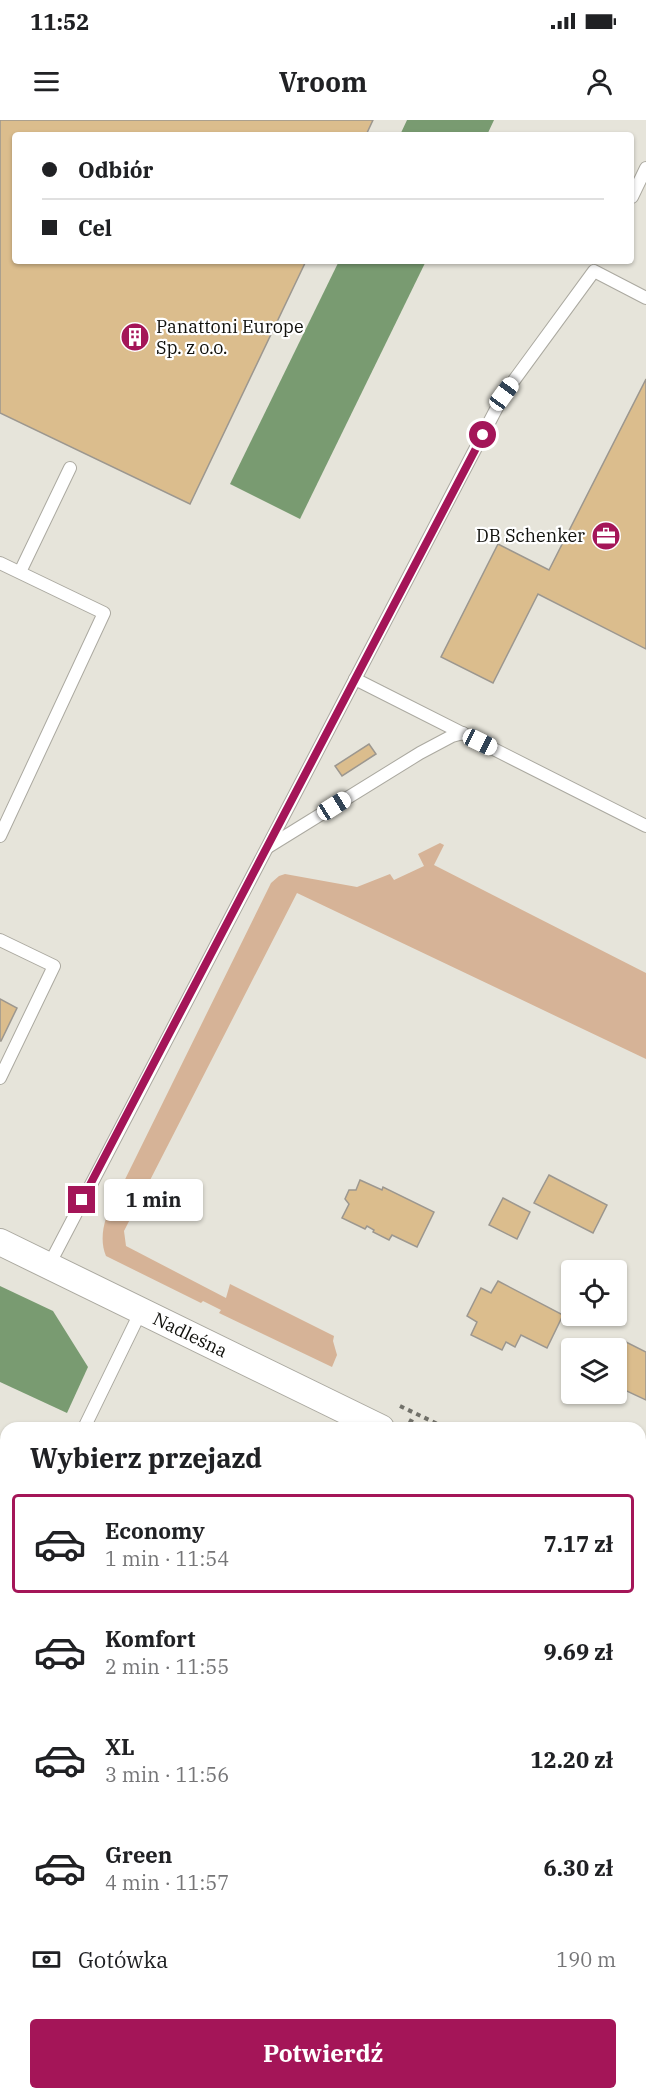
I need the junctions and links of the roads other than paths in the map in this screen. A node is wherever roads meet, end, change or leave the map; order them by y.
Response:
1 (646, 168) edge
2 (634, 193) edge
3 (596, 266) edge
4 (646, 298) edge
5 (70, 468) dead end
6 (0, 562) edge
7 (20, 572) junction
8 (355, 679) junction
9 (463, 733) junction
10 (646, 826) edge
11 (0, 836) edge
12 (267, 848) junction
13 (0, 940) edge
14 (0, 1078) edge
15 (0, 1242) edge
16 (49, 1265) junction
17 (141, 1311) junction
18 (87, 1422) edge
19 (369, 1422) edge

1 - 2 lane
3 - 4 lane
3 - 8 lane
5 - 7 lane
6 - 7 lane
7 - 11 lane
8 - 9 lane
8 - 12 lane
9 - 10 lane
9 - 12 lane
12 - 16 lane
13 - 14 lane
15 - 16 street, Nadleśna
16 - 17 street, Nadleśna
17 - 18 lane
17 - 19 street, Nadleśna

